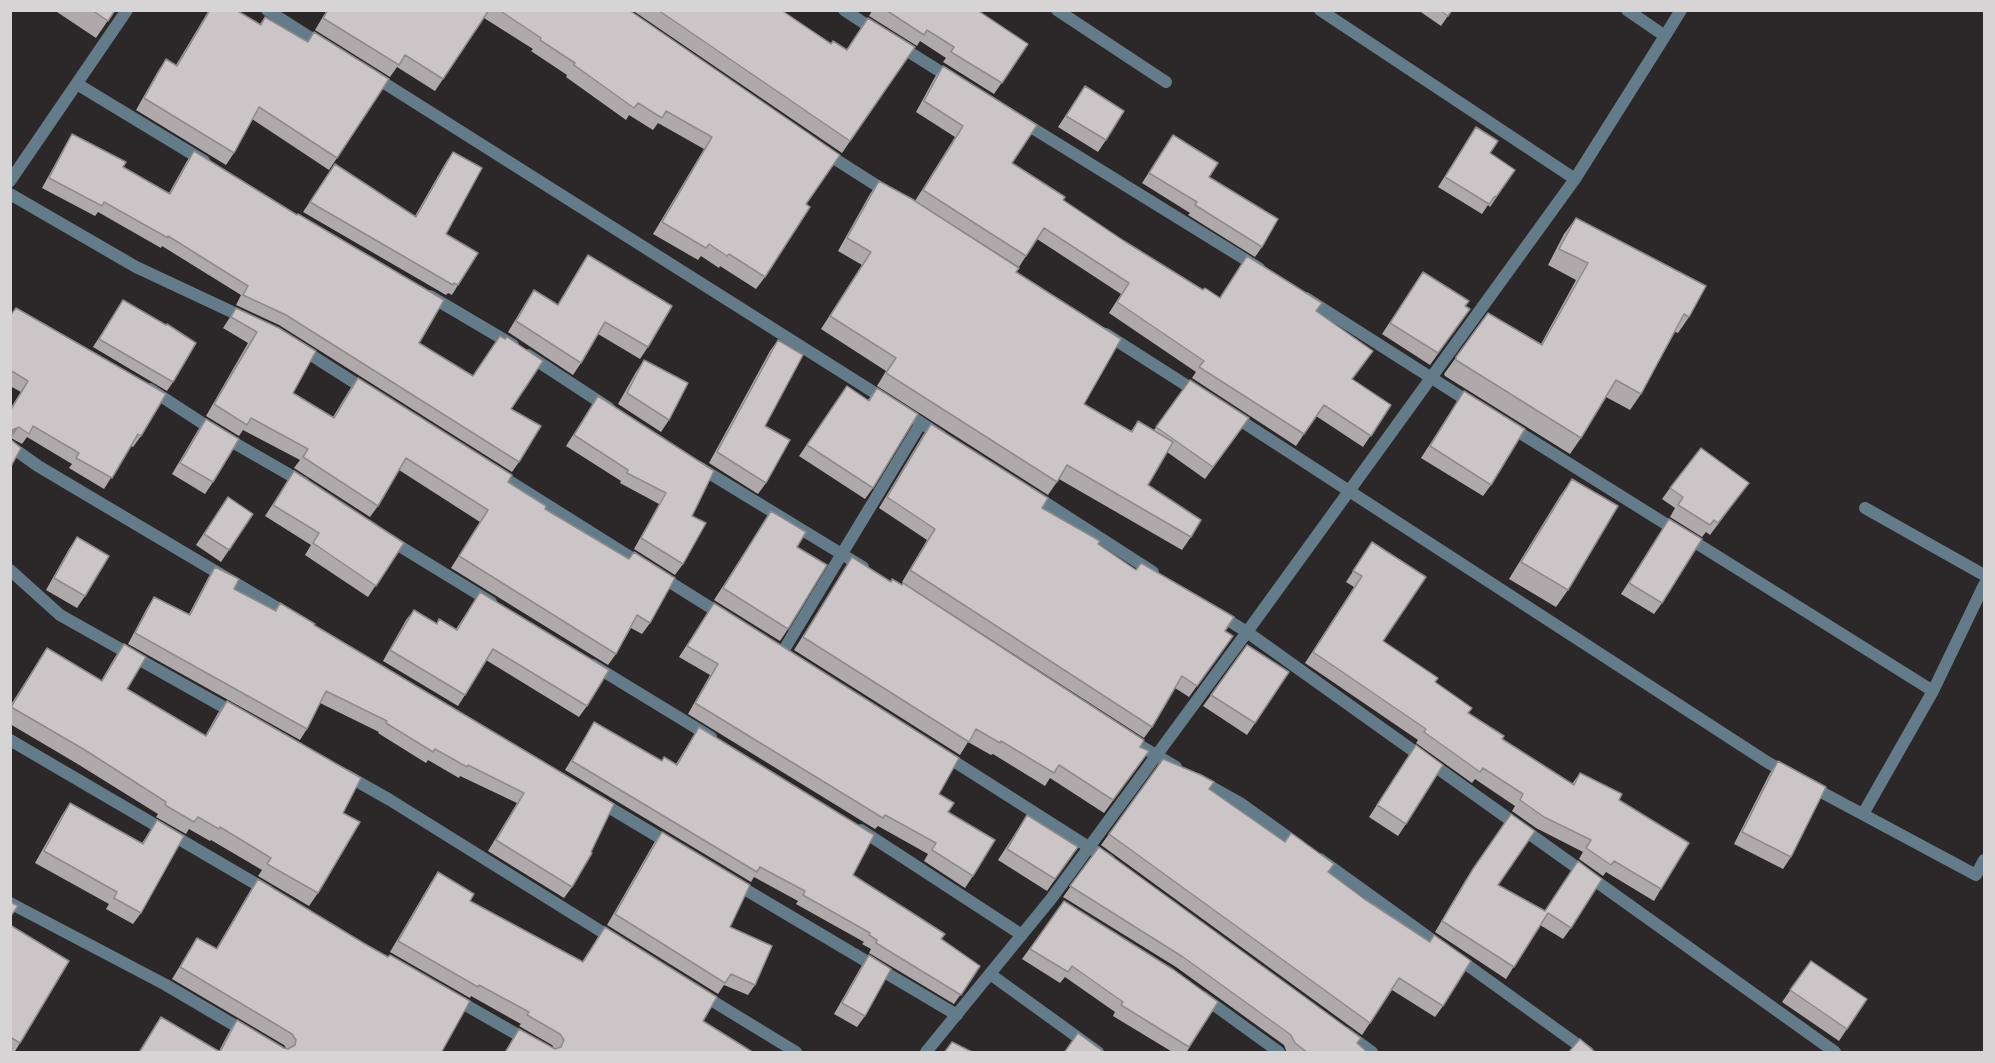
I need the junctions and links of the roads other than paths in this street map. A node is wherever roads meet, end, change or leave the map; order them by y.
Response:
1 (127, 10) edge
2 (267, 10) edge
3 (844, 10) edge
4 (1057, 10) edge
5 (1320, 10) edge
6 (1627, 10) edge
7 (1679, 10) edge
8 (1665, 36) junction
9 (337, 54) edge
10 (367, 72) edge
11 (1166, 82) dead end
12 (77, 84) junction
13 (966, 87) edge
14 (1006, 112) edge
15 (813, 144) edge
16 (219, 171) edge
17 (1575, 179) junction
18 (10, 181) edge
19 (10, 194) edge
20 (902, 202) edge
21 (1266, 273) edge
22 (420, 290) edge
23 (1295, 292) edge
24 (254, 322) edge
25 (1091, 324) edge
26 (285, 338) edge
27 (1431, 378) junction
28 (141, 384) edge
29 (373, 394) edge
30 (1481, 409) edge
31 (624, 418) edge
32 (1502, 422) edge
33 (921, 423) junction
34 (951, 442) edge
35 (10, 446) edge
36 (691, 462) edge
37 (481, 463) edge
38 (1020, 486) edge
39 (315, 490) edge
40 (1350, 490) junction
41 (1865, 508) dead end
42 (380, 533) edge
43 (842, 554) junction
44 (10, 570) edge
45 (873, 573) edge
46 (1984, 575) edge
47 (1168, 581) edge
48 (1984, 585) edge
49 (499, 607) edge
50 (1208, 607) edge
51 (732, 621) edge
52 (302, 622) edge
53 (1247, 632) junction
54 (782, 653) edge
55 (586, 661) edge
56 (1933, 691) junction
57 (246, 720) edge
58 (1117, 731) edge
59 (10, 740) edge
60 (725, 745) edge
61 (931, 746) edge
62 (1156, 756) junction
63 (339, 772) edge
64 (588, 795) edge
65 (1863, 814) junction
66 (854, 825) edge
67 (1089, 846) junction
68 (680, 850) edge
69 (1984, 860) edge
70 (1118, 867) edge
71 (721, 875) edge
72 (281, 899) edge
73 (10, 903) edge
74 (1022, 935) junction
75 (623, 945) edge
76 (990, 974) junction
77 (1189, 987) edge
78 (694, 990) edge
79 (445, 993) edge
80 (957, 1015) junction
81 (1335, 1025) edge
82 (261, 1041) edge
83 (1833, 1052) edge
84 (548, 1053) edge
85 (796, 1053) edge
86 (926, 1053) edge
87 (1098, 1053) edge
88 (1279, 1053) edge
89 (1372, 1053) edge
90 (1588, 1053) edge

1 - 12 street
2 - 9 street
3 - 13 street
4 - 11 street
5 - 17 street
6 - 8 street
7 - 8 street
8 - 17 street
10 - 33 street
12 - 16 street
12 - 18 street
14 - 21 street
15 - 20 street
17 - 27 street
19 - 24 street
22 - 31 street
23 - 27 street
25 - 40 street
26 - 29 street
27 - 30 street
27 - 40 street
28 - 39 street
32 - 56 street
33 - 34 street
33 - 43 street
35 - 52 street
36 - 43 street
37 - 51 street
38 - 47 street
40 - 53 street
40 - 65 street
41 - 46 street
42 - 49 street
43 - 45 street
43 - 54 street
44 - 57 street
48 - 56 street
50 - 53 street
53 - 62 street
53 - 83 street
55 - 60 street
56 - 65 street
58 - 62 street
59 - 72 street
61 - 67 street
62 - 67 street
62 - 90 street
63 - 75 street
64 - 68 street
65 - 69 street
66 - 74 street
67 - 70 street
67 - 74 street
71 - 80 street
73 - 82 street
74 - 76 street
76 - 80 street
76 - 87 street
77 - 88 street
78 - 85 street
79 - 84 street
80 - 86 street
81 - 89 street

